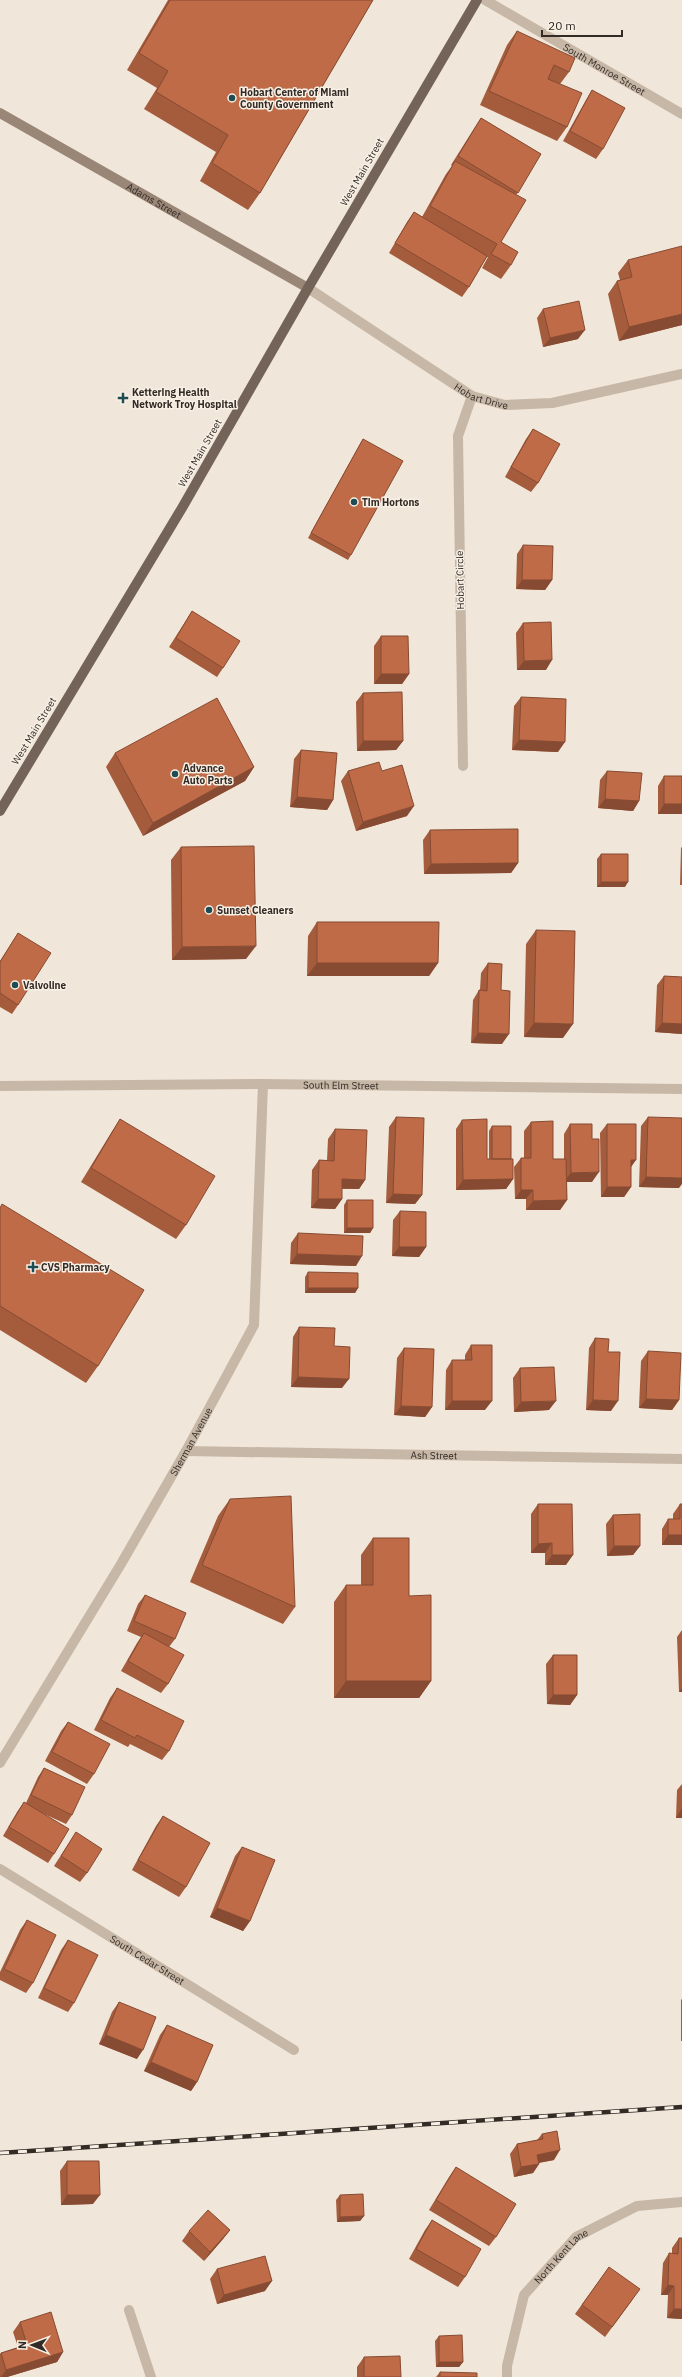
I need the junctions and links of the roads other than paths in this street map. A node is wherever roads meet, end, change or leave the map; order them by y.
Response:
1 (478, 0) edge
2 (485, 0) edge
3 (0, 113) edge
4 (682, 114) edge
5 (308, 288) junction
6 (682, 374) edge
7 (472, 396) junction
8 (463, 766) dead end
9 (0, 811) edge
10 (263, 1084) junction
11 (0, 1086) edge
12 (682, 1089) edge
13 (186, 1451) junction
14 (682, 1459) edge
15 (0, 1763) edge
16 (0, 1869) edge
17 (294, 2050) dead end
18 (682, 2202) edge
19 (129, 2310) dead end
20 (151, 2377) edge
21 (508, 2377) edge

1 - 5 main road, West Main Street
2 - 4 street, South Monroe Street
3 - 5 street, Adams Street
5 - 7 street, Hobart Drive
5 - 9 main road, West Main Street
6 - 7 street, Hobart Drive
7 - 8 street, Hobart Circle
10 - 11 street, South Elm Street
10 - 12 street, South Elm Street
10 - 13 street, Sherman Avenue
13 - 14 street, Ash Street
13 - 15 street, Sherman Avenue
16 - 17 street, South Cedar Street
18 - 21 street, North Kent Lane
19 - 20 street

